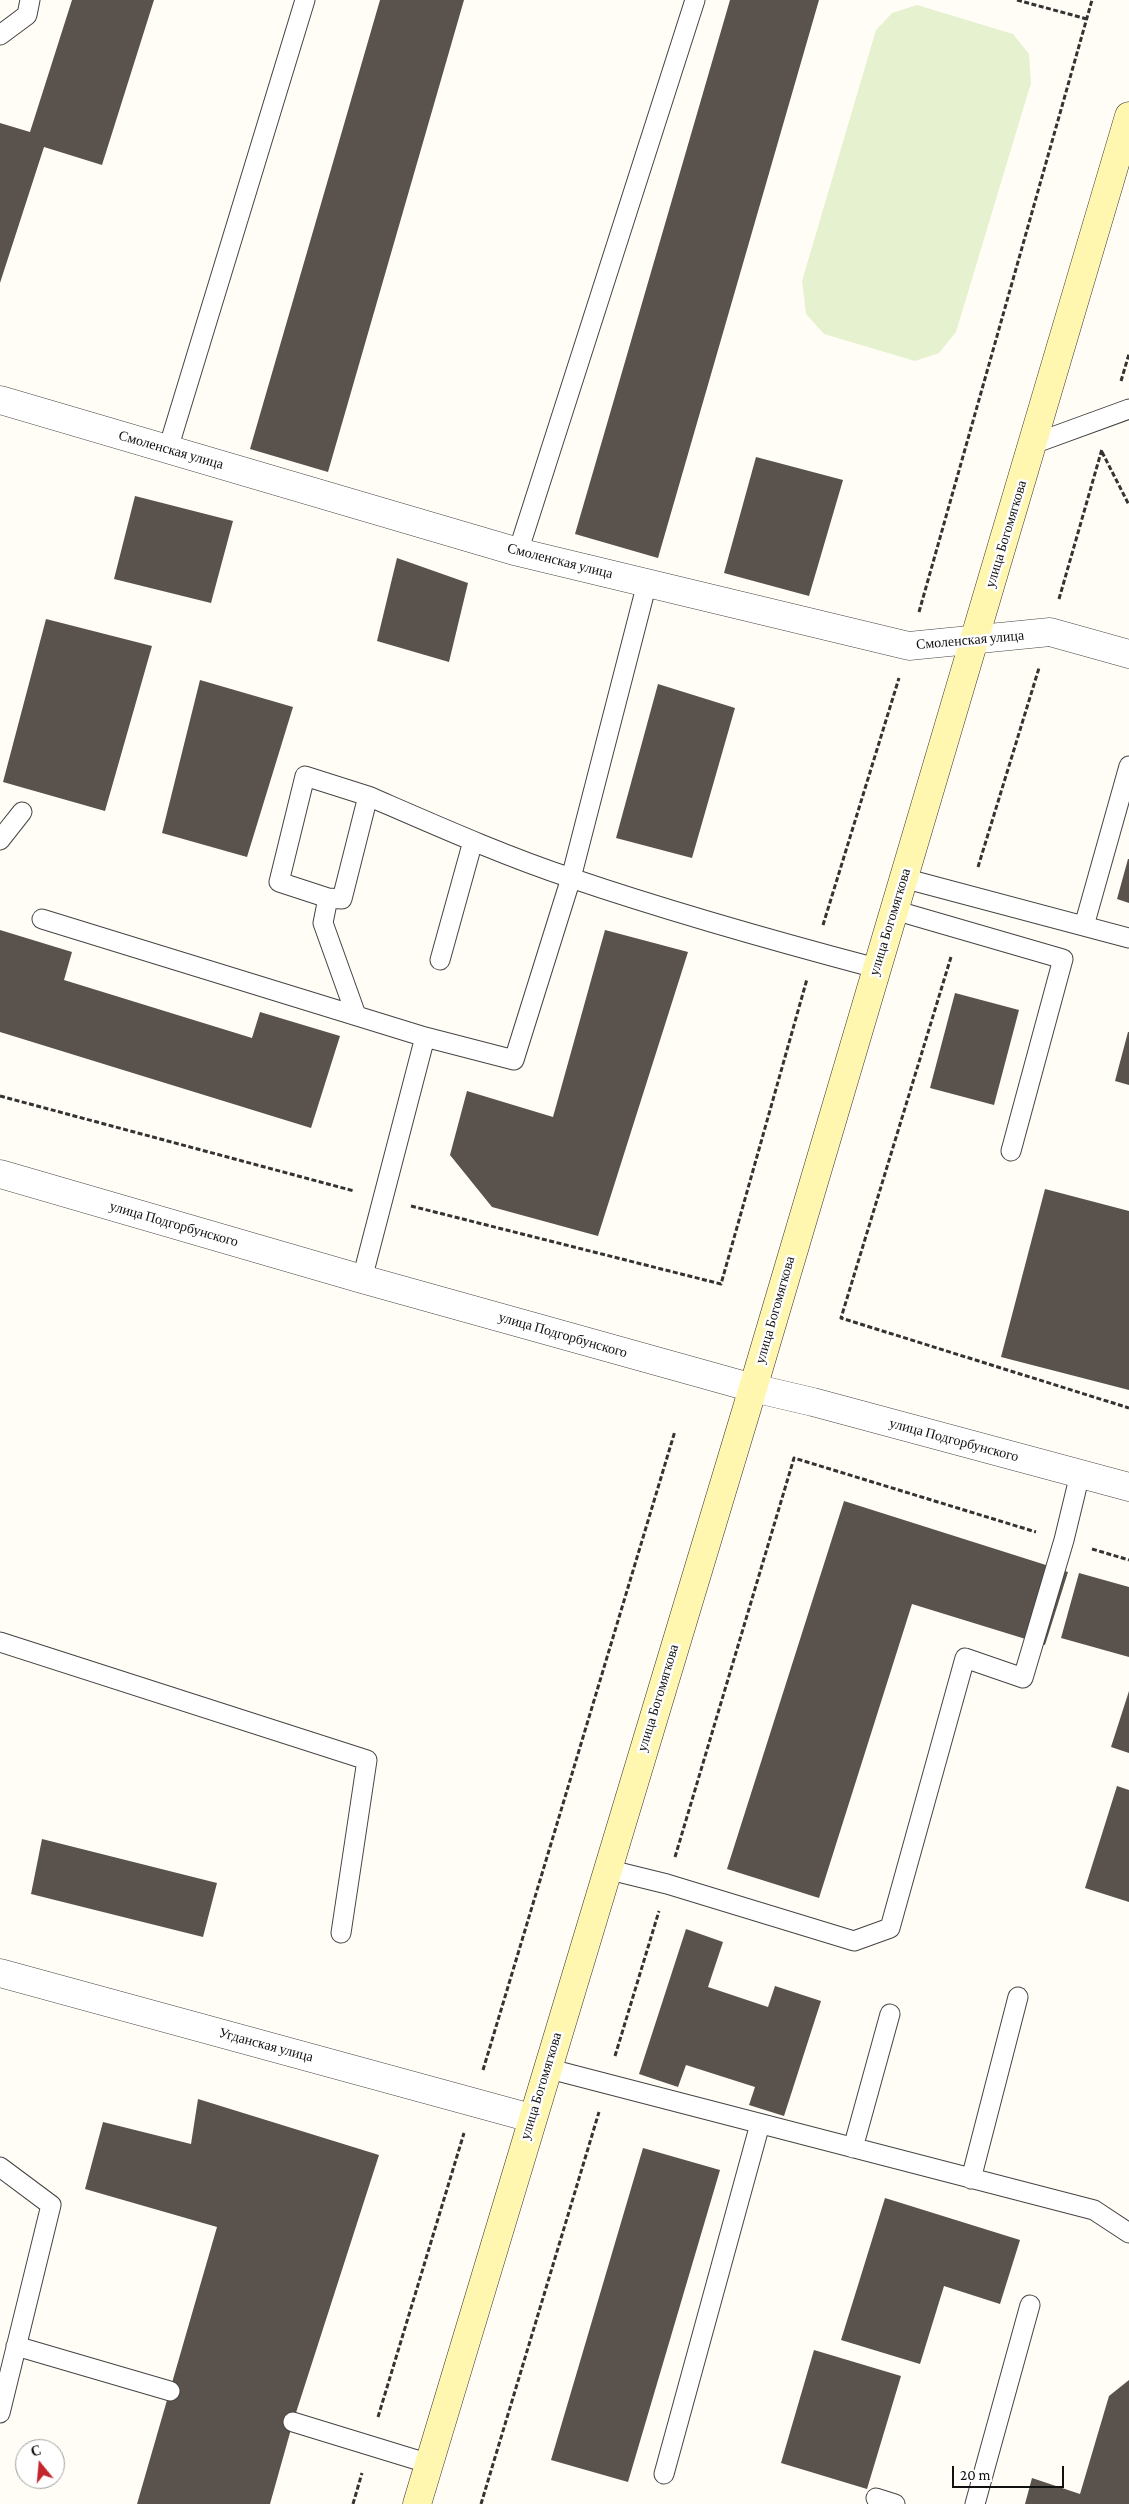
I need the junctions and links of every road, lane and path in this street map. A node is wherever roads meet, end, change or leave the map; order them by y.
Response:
1 (30, 0) edge
2 (305, 0) edge
3 (695, 0) edge
4 (1017, 0) edge
5 (1087, 19) dead end
6 (0, 35) edge
7 (1129, 116) edge
8 (1125, 146) edge
9 (1129, 354) edge
10 (0, 400) edge
11 (1120, 412) edge
12 (1033, 444) junction
13 (168, 450) junction
14 (1102, 452) junction
15 (1129, 505) edge
16 (518, 552) junction
17 (647, 583) junction
18 (1050, 632) junction
19 (975, 639) junction
20 (1129, 654) edge
21 (1129, 766) edge
22 (368, 796) junction
23 (22, 812) dead end
24 (0, 840) edge
25 (473, 842) junction
26 (571, 878) junction
27 (903, 878) junction
28 (970, 896) junction
29 (328, 898) junction
30 (894, 910) junction
31 (42, 919) dead end
32 (1084, 926) junction
33 (959, 930) junction
34 (1129, 938) edge
35 (440, 960) dead end
36 (876, 968) junction
37 (356, 1016) junction
38 (424, 1037) junction
39 (1011, 1151) dead end
40 (0, 1174) edge
41 (362, 1279) junction
42 (753, 1388) junction
43 (1129, 1408) edge
44 (675, 1431) dead end
45 (1080, 1474) junction
46 (1129, 1487) edge
47 (1064, 1540) junction
48 (1129, 1560) edge
49 (0, 1642) edge
50 (606, 1869) junction
51 (666, 1884) junction
52 (342, 1932) dead end
53 (1, 1979) edge
54 (1018, 1997) dead end
55 (890, 2014) dead end
56 (546, 2068) junction
57 (607, 2084) junction
58 (474, 2102) junction
59 (531, 2118) junction
60 (760, 2124) junction
61 (853, 2148) junction
62 (0, 2167) edge
63 (971, 2179) junction
64 (1129, 2233) edge
65 (1030, 2305) dead end
66 (16, 2346) junction
67 (170, 2392) dead end
68 (0, 2412) edge
69 (293, 2422) dead end
70 (370, 2445) junction
71 (430, 2464) junction
72 (664, 2474) dead end
73 (876, 2498) dead end
74 (353, 2504) edge
75 (417, 2504) edge
76 (481, 2504) edge
77 (895, 2504) edge
78 (975, 2504) edge

1 - 6 lane
2 - 13 lane
3 - 16 lane
4 - 5 path
7 - 8 main road, улица Богомягкова
8 - 12 main road, улица Богомягкова
9 - 11 path
10 - 13 street, Смоленская улица
11 - 12 lane
11 - 14 path
12 - 19 main road, улица Богомягкова
13 - 16 street, Смоленская улица
14 - 15 path
14 - 18 path
16 - 17 street, Смоленская улица
17 - 19 street, Смоленская улица
17 - 26 lane
18 - 19 street, Смоленская улица
18 - 20 street, Смоленская улица
18 - 28 path
19 - 27 main road, улица Богомягкова
21 - 32 lane
22 - 25 lane
22 - 29 lane
22 - 29 lane
23 - 24 lane
25 - 26 lane
25 - 35 lane
26 - 36 lane
26 - 38 lane
27 - 28 lane
27 - 30 main road, улица Богомягкова
28 - 32 lane
29 - 37 lane
30 - 33 lane
30 - 36 main road, улица Богомягкова
31 - 37 lane
32 - 34 lane
33 - 39 lane
33 - 43 path
36 - 42 main road, улица Богомягкова
37 - 38 lane
38 - 41 lane
40 - 41 street, улица Подгорбунского
41 - 42 street, улица Подгорбунского
42 - 45 street, улица Подгорбунского
42 - 50 main road, улица Богомягкова
44 - 58 path
45 - 46 street, улица Подгорбунского
45 - 47 lane
47 - 48 path
47 - 51 lane
47 - 51 path
49 - 52 lane
50 - 51 lane
50 - 56 main road, улица Богомягкова
51 - 57 path
53 - 58 street, Угданская улица
54 - 63 lane
55 - 61 lane
56 - 57 lane
56 - 59 main road, улица Богомягкова
57 - 60 lane
57 - 76 path
58 - 59 street, Угданская улица
58 - 70 path
59 - 71 main road, улица Богомягкова
60 - 61 lane
60 - 72 lane
61 - 63 lane
62 - 66 lane
63 - 64 lane
65 - 78 lane
66 - 67 lane
66 - 68 lane
69 - 70 lane
70 - 71 lane
70 - 74 path
71 - 75 main road, улица Богомягкова
73 - 77 lane

